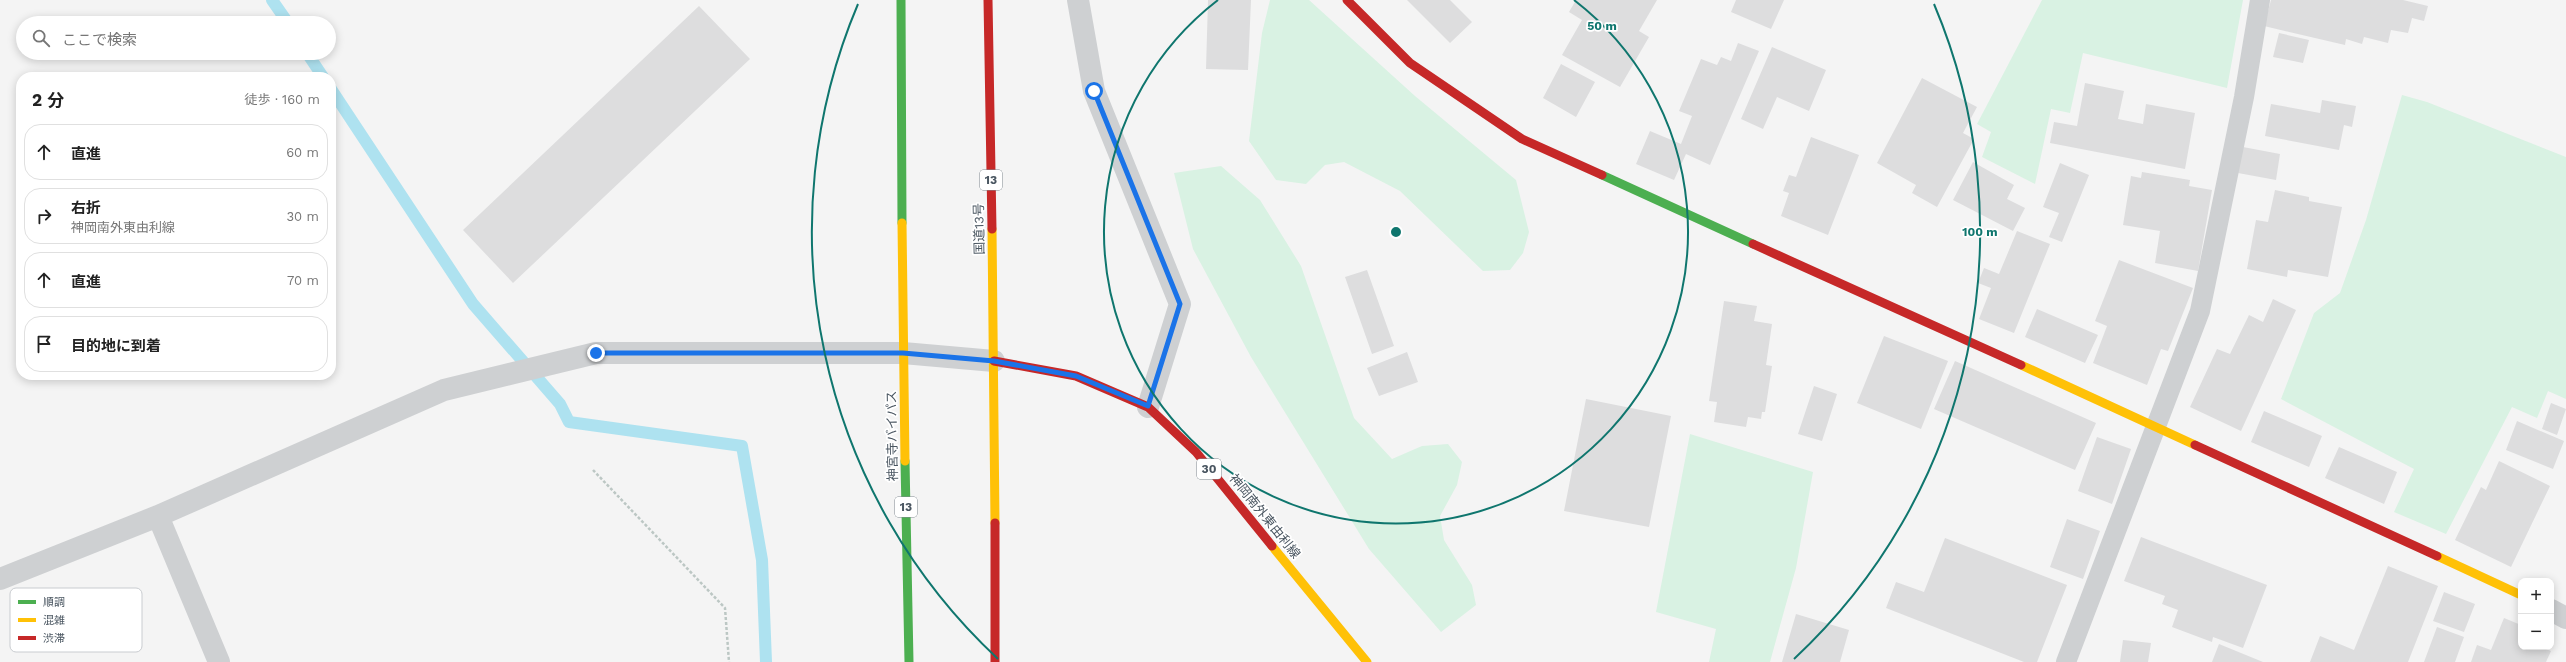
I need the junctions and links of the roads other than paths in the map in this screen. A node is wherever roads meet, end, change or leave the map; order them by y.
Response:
1 (901, 0) edge
2 (988, 0) edge
3 (1078, 0) edge
4 (1346, 0) edge
5 (2260, 0) edge
6 (903, 353) junction
7 (994, 361) junction
8 (1148, 406) junction
9 (2156, 427) junction
10 (158, 516) junction
11 (0, 579) edge
12 (2518, 594) edge
13 (2554, 612) edge
14 (2566, 618) edge
15 (219, 662) edge
16 (909, 662) edge
17 (995, 662) edge
18 (1367, 662) edge
19 (2066, 662) edge

1 - 6 main road, 13
2 - 7 main road, 国道13号 / 13
3 - 8 street
4 - 9 main road
5 - 9 lane
6 - 7 street
6 - 10 street
6 - 16 main road, 神宮寺バイパス / 13
7 - 8 main road, 神岡南外東由利線 / 30
7 - 17 main road, 13
8 - 18 main road, 神岡南外東由利線 / 30
9 - 12 main road
9 - 19 lane
10 - 11 street
10 - 15 street
13 - 14 street

